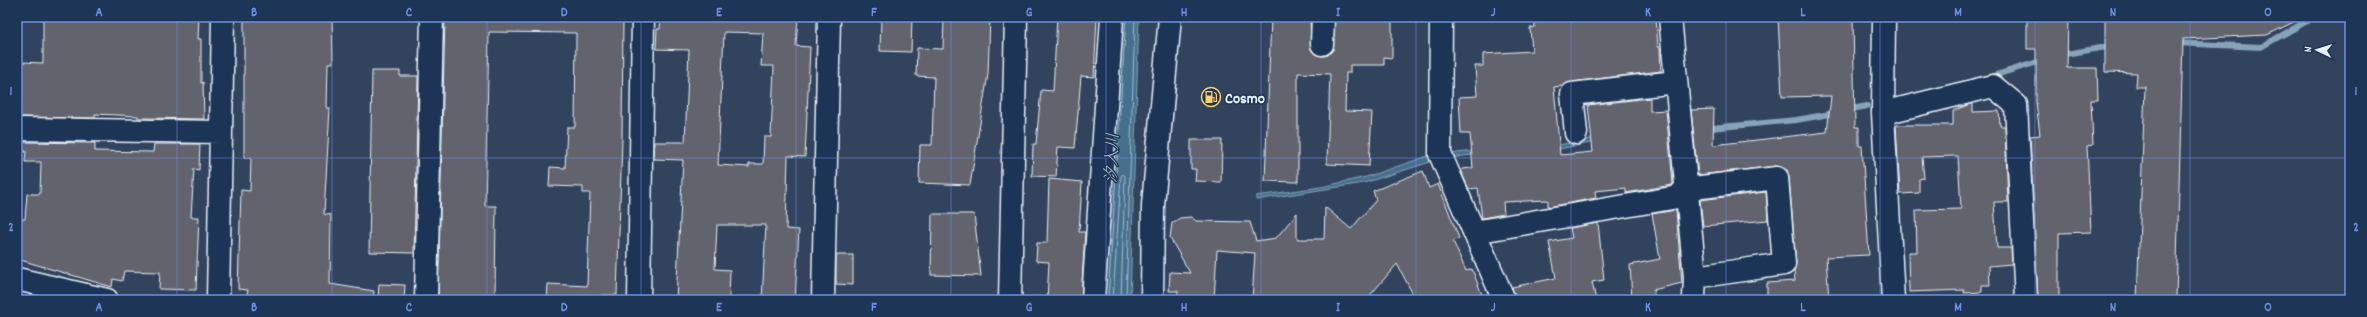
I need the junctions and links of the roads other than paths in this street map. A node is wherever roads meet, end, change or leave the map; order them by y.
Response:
1 (223, 17) edge
2 (432, 17) edge
3 (644, 17) edge
4 (829, 17) edge
5 (1016, 17) edge
6 (1112, 17) edge
7 (1170, 17) edge
8 (1323, 17) edge
9 (1441, 17) edge
10 (1670, 17) edge
11 (1884, 17) edge
12 (1322, 44) dead end
13 (1676, 82) junction
14 (1883, 113) junction
15 (17, 129) edge
16 (221, 132) junction
17 (1576, 133) dead end
18 (1685, 189) junction
19 (1474, 232) junction
20 (17, 279) edge
21 (1691, 294) edge
22 (107, 300) edge
23 (218, 300) edge
24 (426, 300) edge
25 (639, 300) edge
26 (823, 300) edge
27 (1010, 300) edge
28 (1093, 300) edge
29 (1152, 300) edge
30 (1504, 300) edge
31 (1893, 300) edge
32 (2026, 300) edge

1 - 16 street
2 - 24 street
3 - 25 street
4 - 26 street
5 - 27 street
6 - 28 street
7 - 29 street
8 - 12 street
9 - 19 street
10 - 13 street
11 - 14 street
13 - 17 street
13 - 18 street
14 - 31 street
14 - 32 street
15 - 16 street
16 - 23 street
18 - 19 street
18 - 21 street
18 - 21 street
19 - 30 street
20 - 22 street

